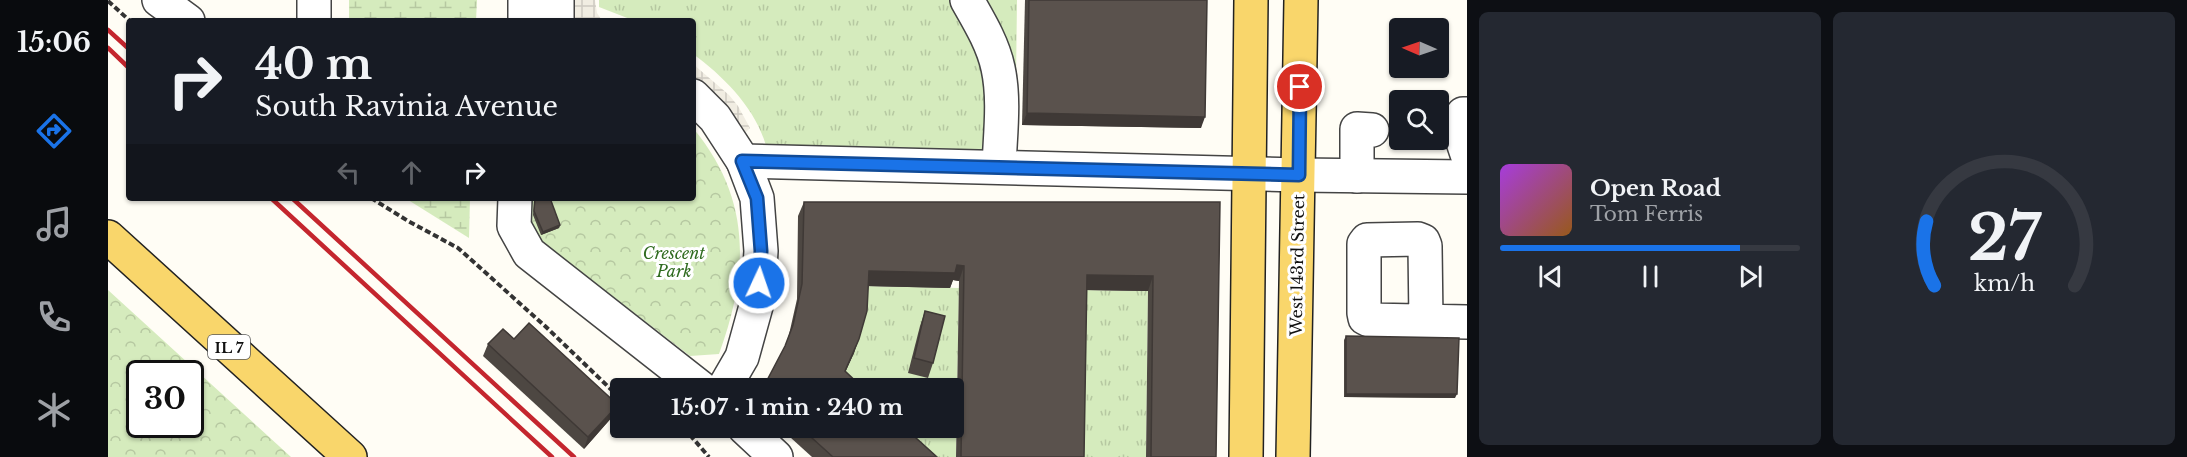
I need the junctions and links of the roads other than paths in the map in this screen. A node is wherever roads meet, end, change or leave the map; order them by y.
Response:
1 (314, 0) edge
2 (525, 0) edge
3 (557, 0) edge
4 (967, 0) edge
5 (1251, 0) edge
6 (1301, 0) edge
7 (314, 18) edge
8 (525, 18) edge
9 (557, 18) edge
10 (696, 99) edge
11 (1388, 130) edge
12 (742, 161) junction
13 (999, 167) junction
14 (1250, 174) junction
15 (1299, 175) junction
16 (1357, 176) junction
17 (1467, 177) edge
18 (515, 201) edge
19 (108, 237) edge
20 (1425, 321) dead end
21 (1467, 322) edge
22 (687, 378) edge
23 (730, 378) edge
24 (756, 438) edge
25 (350, 457) edge
26 (776, 457) edge
27 (1246, 457) edge
28 (1293, 457) edge

1 - 7 street
2 - 8 street
3 - 9 street
4 - 13 street
5 - 14 main road
6 - 15 main road, West 143rd Street
10 - 12 street
11 - 16 street
12 - 13 street
12 - 23 street
13 - 14 street
14 - 15 street
14 - 27 main road
15 - 16 street
15 - 28 main road, West 143rd Street
16 - 17 street
18 - 22 street
19 - 25 main road, IL 7
20 - 21 street
24 - 26 street

